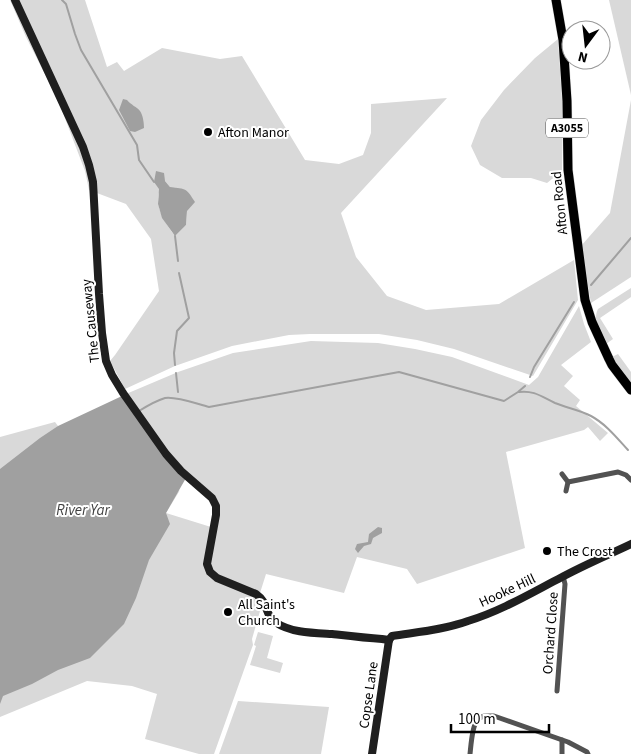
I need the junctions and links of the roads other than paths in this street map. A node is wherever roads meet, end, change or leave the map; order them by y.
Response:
1 (15, 0) edge
2 (556, 0) edge
3 (631, 390) edge
4 (562, 474) dead end
5 (631, 480) edge
6 (568, 482) junction
7 (566, 491) dead end
8 (631, 544) edge
9 (563, 576) junction
10 (388, 640) junction
11 (557, 691) dead end
12 (562, 740) junction
13 (372, 754) edge
14 (470, 754) edge
15 (562, 754) edge
16 (588, 754) edge

1 - 10 street, The Causeway
2 - 3 main road, Afton Road / A3055
4 - 6 street
5 - 6 street
6 - 7 street
8 - 9 street, Hooke Hill
9 - 10 street, Hooke Hill
9 - 11 street, Orchard Close
10 - 13 street, Copse Lane
12 - 14 street
12 - 15 street
12 - 16 street

